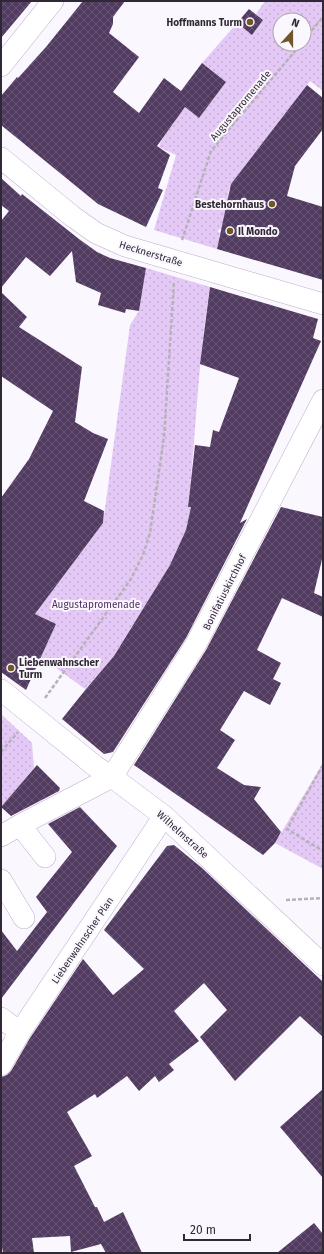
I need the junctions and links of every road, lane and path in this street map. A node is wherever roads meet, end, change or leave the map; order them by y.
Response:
1 (53, 1) edge
2 (323, 18) edge
3 (312, 31) edge
4 (294, 52) edge
5 (1, 66) edge
6 (1, 158) edge
7 (176, 260) junction
8 (323, 304) edge
9 (323, 400) edge
10 (1, 690) edge
11 (32, 716) junction
12 (1, 752) edge
13 (323, 765) edge
14 (112, 776) junction
15 (164, 816) junction
16 (20, 825) junction
17 (1, 836) edge
18 (323, 851) edge
19 (45, 857) dead end
20 (1, 880) edge
21 (323, 898) edge
22 (255, 901) junction
23 (24, 918) dead end
24 (323, 965) edge
25 (1, 1018) edge
26 (20, 1032) junction
27 (1, 1064) edge

1 - 5 street
2 - 3 path
4 - 7 path, Augustapromenade
6 - 7 street, Hecknerstraße
7 - 8 street, Hecknerstraße
7 - 11 path, Augustapromenade
9 - 14 street, Bonifatiuskirchhof
10 - 11 street, Wilhelmstraße
11 - 12 path, Augustapromenade
11 - 14 street, Wilhelmstraße
13 - 18 path
14 - 15 street, Wilhelmstraße
14 - 16 street
15 - 22 street, Wilhelmstraße
15 - 26 street, Liebenwahnscher Plan
16 - 17 street
16 - 19 street
20 - 23 street
21 - 22 path
22 - 24 street, Wilhelmstraße
25 - 26 street
26 - 27 street, Liebenwahnscher Plan

